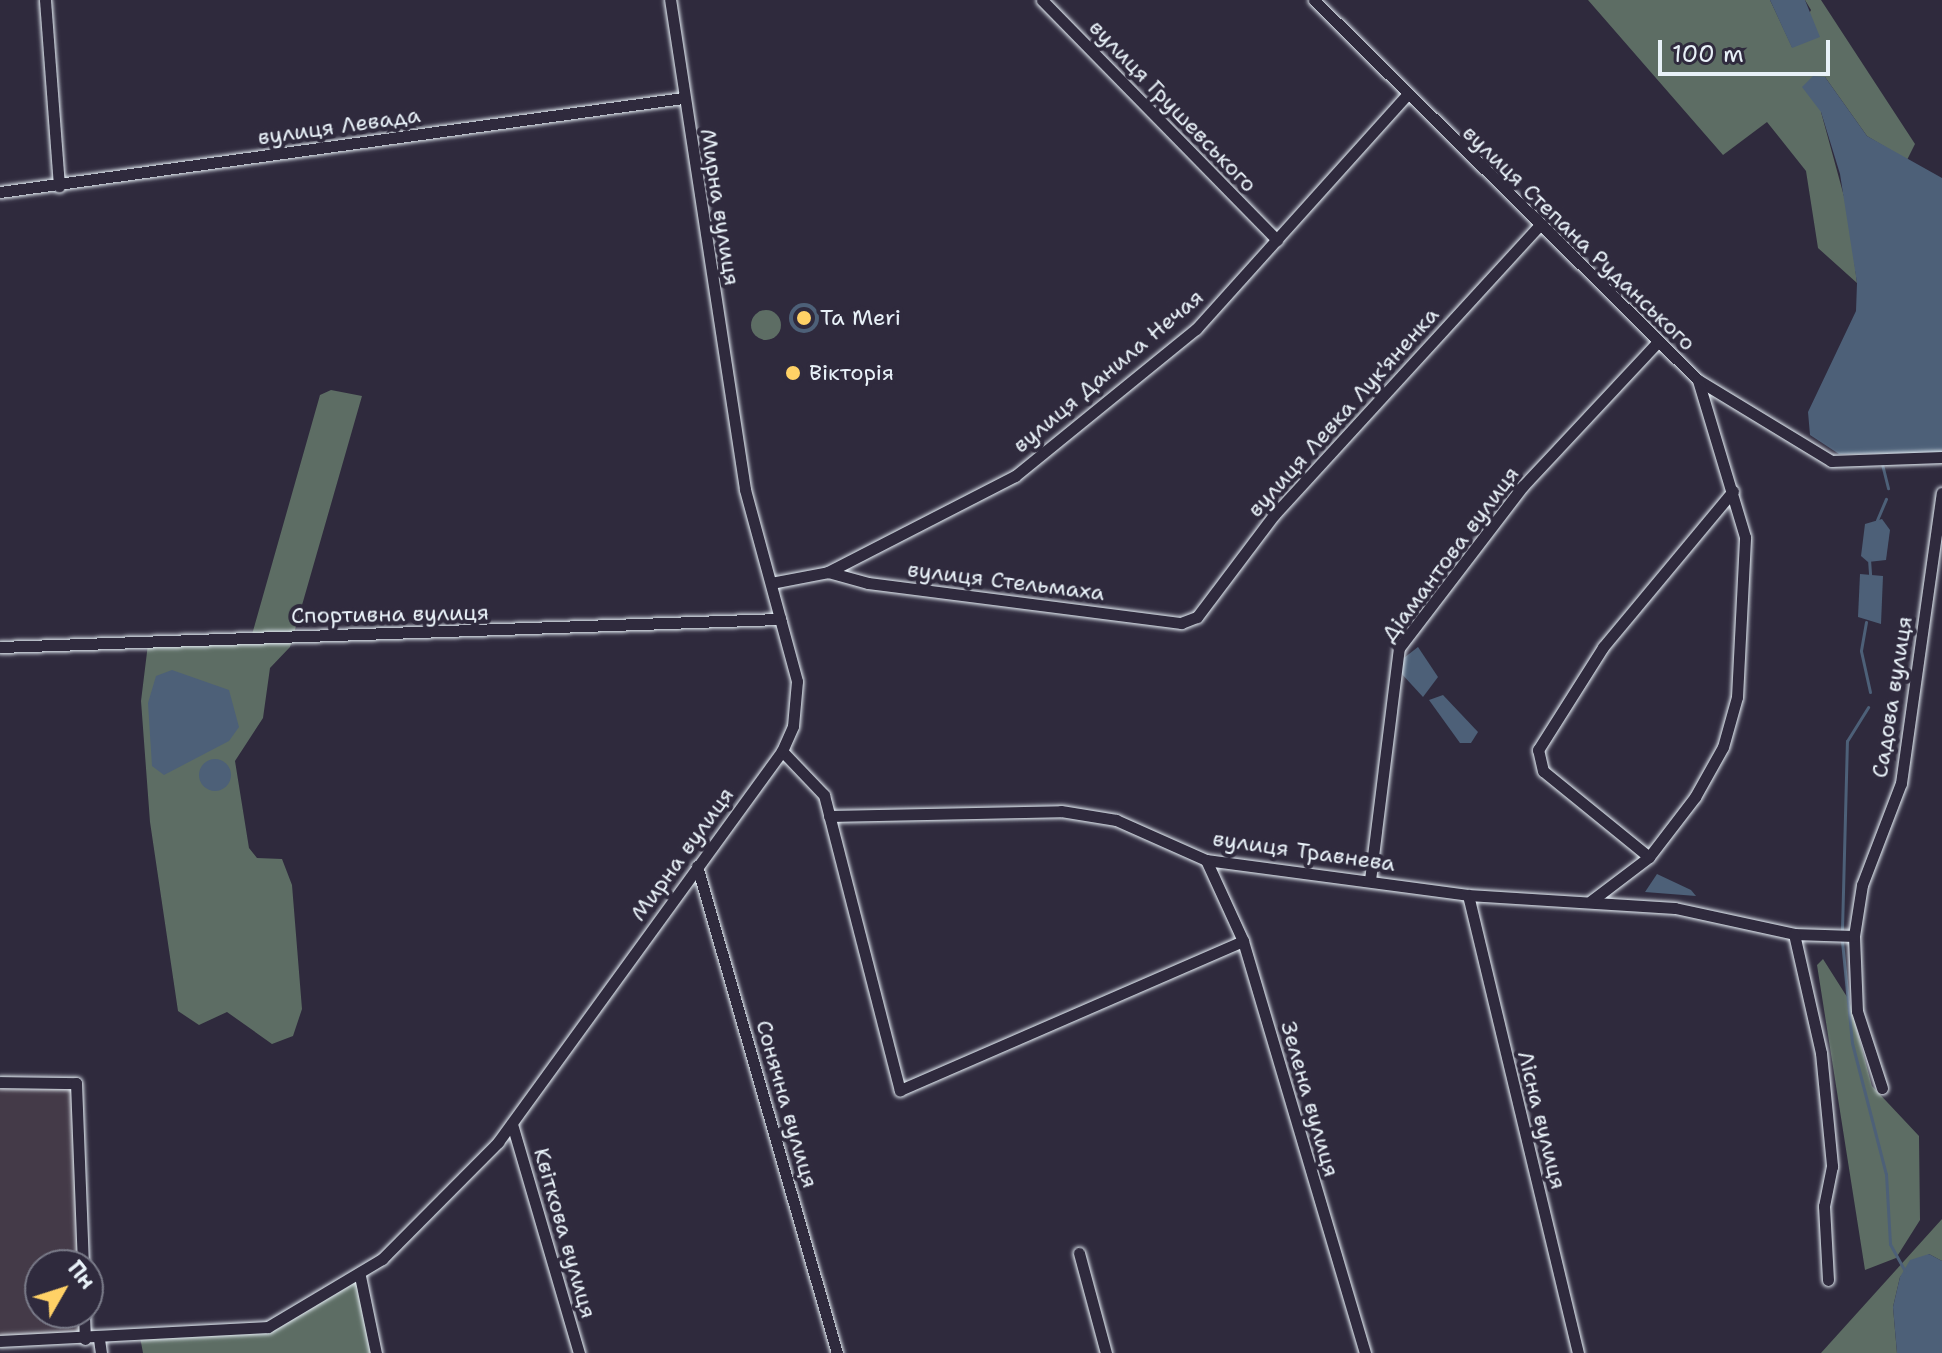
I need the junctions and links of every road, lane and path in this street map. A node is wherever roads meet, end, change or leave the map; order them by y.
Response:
1 (45, 0) edge
2 (670, 0) edge
3 (1042, 0) edge
4 (1314, 0) edge
5 (1406, 96) junction
6 (683, 98) junction
7 (59, 186) junction
8 (0, 192) edge
9 (1537, 228) junction
10 (1277, 240) junction
11 (1655, 345) junction
12 (1698, 380) junction
13 (1942, 457) edge
14 (1733, 491) junction
15 (1942, 493) edge
16 (828, 572) junction
17 (771, 583) junction
18 (780, 619) junction
19 (1181, 623) joint
20 (0, 647) edge
21 (782, 751) junction
22 (829, 816) junction
23 (1649, 857) junction
24 (1206, 860) junction
25 (697, 866) junction
26 (1370, 880) junction
27 (1468, 895) junction
28 (1591, 901) junction
29 (1794, 934) junction
30 (1854, 936) junction
31 (1243, 941) junction
32 (0, 1082) edge
33 (1882, 1088) dead end
34 (512, 1124) junction
35 (82, 1249) edge
36 (1079, 1253) dead end
37 (360, 1276) junction
38 (1828, 1280) dead end
39 (85, 1329) edge
40 (85, 1339) junction
41 (99, 1339) junction
42 (0, 1341) edge
43 (101, 1353) edge
44 (376, 1353) edge
45 (579, 1353) edge
46 (837, 1353) edge
47 (1106, 1353) edge
48 (1365, 1353) edge
49 (1578, 1353) edge

1 - 7 street
2 - 6 street, Мирна вулиця
3 - 10 street, вулиця Грушевського
4 - 5 street, вулиця Степана Руданського
5 - 9 street, вулиця Степана Руданського
5 - 10 street, вулиця Данила Нечая
6 - 7 street, вулиця Левада
6 - 17 street, Мирна вулиця
7 - 8 street, вулиця Левада
9 - 11 street, вулиця Степана Руданського
9 - 19 street, вулиця Левка Лук'яненка
10 - 16 street, вулиця Данила Нечая
11 - 12 street, вулиця Степана Руданського
11 - 26 street, Діамантова вулиця
12 - 13 street, вулиця Степана Руданського
12 - 14 street
14 - 23 street
14 - 23 street
15 - 30 street, Садова вулиця
16 - 17 street, вулиця Данила Нечая
16 - 19 street, вулиця Стельмаха
17 - 18 street, Мирна вулиця
18 - 20 street, Спортивна вулиця
18 - 21 street, Мирна вулиця
21 - 22 street
21 - 25 street, Мирна вулиця
22 - 24 street, вулиця Травнева
22 - 31 street
23 - 28 street
24 - 26 street, вулиця Травнева
24 - 31 street, Зелена вулиця
25 - 34 street, Мирна вулиця
25 - 46 street, Сонячна вулиця
26 - 27 street, вулиця Травнева
27 - 28 street, вулиця Травнева
27 - 49 street, Лісна вулиця
28 - 29 street, вулиця Травнева
29 - 30 street, вулиця Травнева
29 - 38 street
30 - 33 street, Садова вулиця
31 - 48 street, Зелена вулиця
32 - 35 street
34 - 37 street, Мирна вулиця
34 - 45 street, Квіткова вулиця
36 - 47 street
37 - 41 street, Мирна вулиця
37 - 44 street
39 - 40 street
40 - 41 street, Мирна вулиця
40 - 42 street, Мирна вулиця
41 - 43 street

